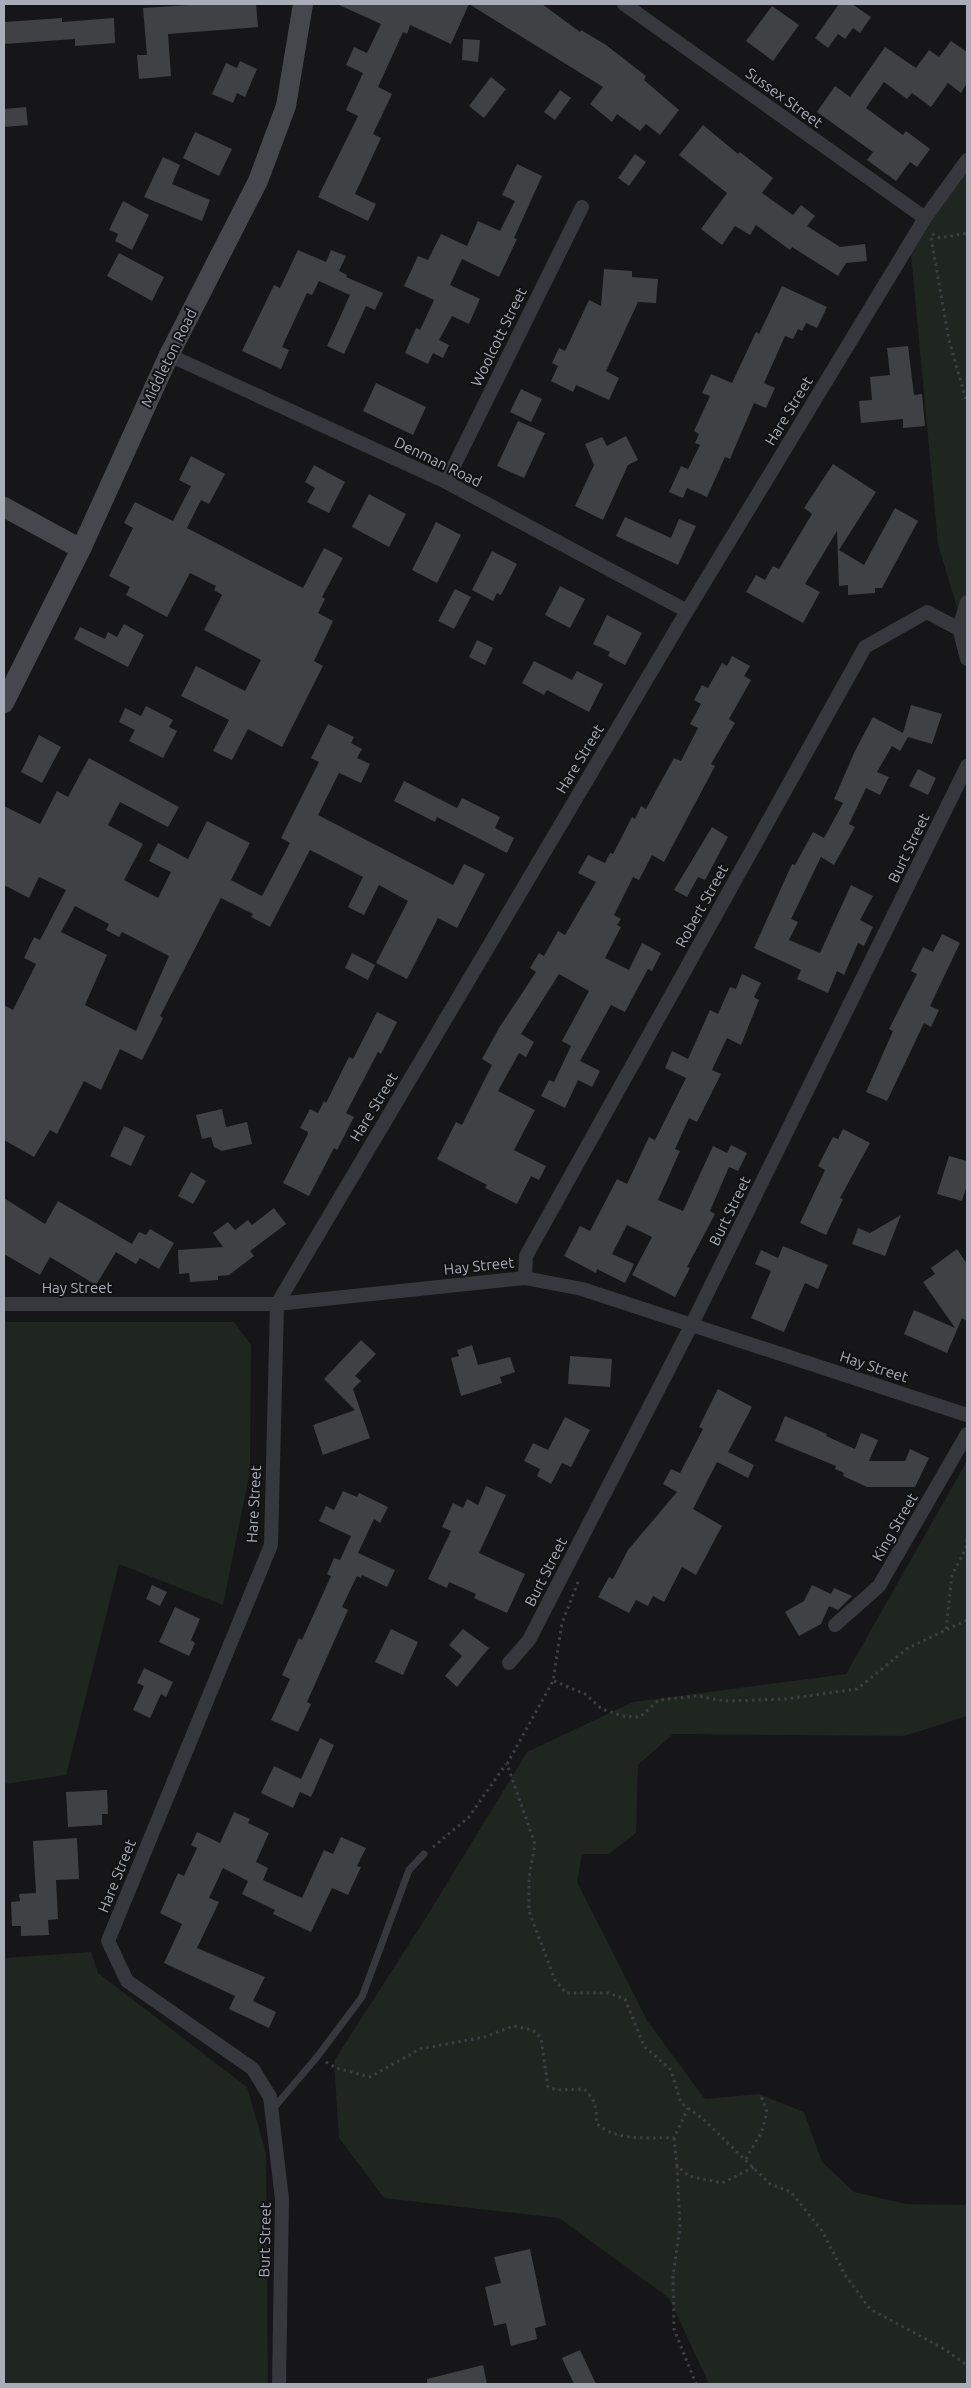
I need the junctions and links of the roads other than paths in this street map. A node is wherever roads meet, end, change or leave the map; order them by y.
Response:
1 (303, 4) edge
2 (624, 4) edge
3 (967, 160) edge
4 (582, 206) dead end
5 (925, 218) junction
6 (169, 355) junction
7 (446, 482) junction
8 (4, 507) edge
9 (81, 549) junction
10 (967, 602) edge
11 (687, 611) junction
12 (959, 629) junction
13 (967, 659) edge
14 (4, 703) edge
15 (967, 766) edge
16 (525, 1278) junction
17 (4, 1304) edge
18 (277, 1304) junction
19 (692, 1324) junction
20 (967, 1415) edge
21 (967, 1434) edge
22 (835, 1625) dead end
23 (509, 1663) dead end
24 (424, 1854) road end
25 (271, 2104) junction
26 (279, 2384) edge

1 - 6 main road, Middleton Road
2 - 5 street, Sussex Street
3 - 5 street, Hare Street
4 - 7 street, Woolcott Street
5 - 11 street, Hare Street
6 - 7 street, Denman Road
6 - 9 main road, Middleton Road
7 - 11 street, Denman Road
8 - 9 main road
9 - 14 main road, Middleton Road
10 - 12 street
11 - 18 street, Hare Street
12 - 13 street
12 - 16 street, Robert Street
15 - 19 street, Burt Street
16 - 18 street, Hay Street
16 - 19 street, Hay Street
17 - 18 street, Hay Street
18 - 25 street, Hare Street
19 - 20 street, Hay Street
19 - 23 street, Burt Street
21 - 22 street, King Street
24 - 25 lane
25 - 26 street, Burt Street

